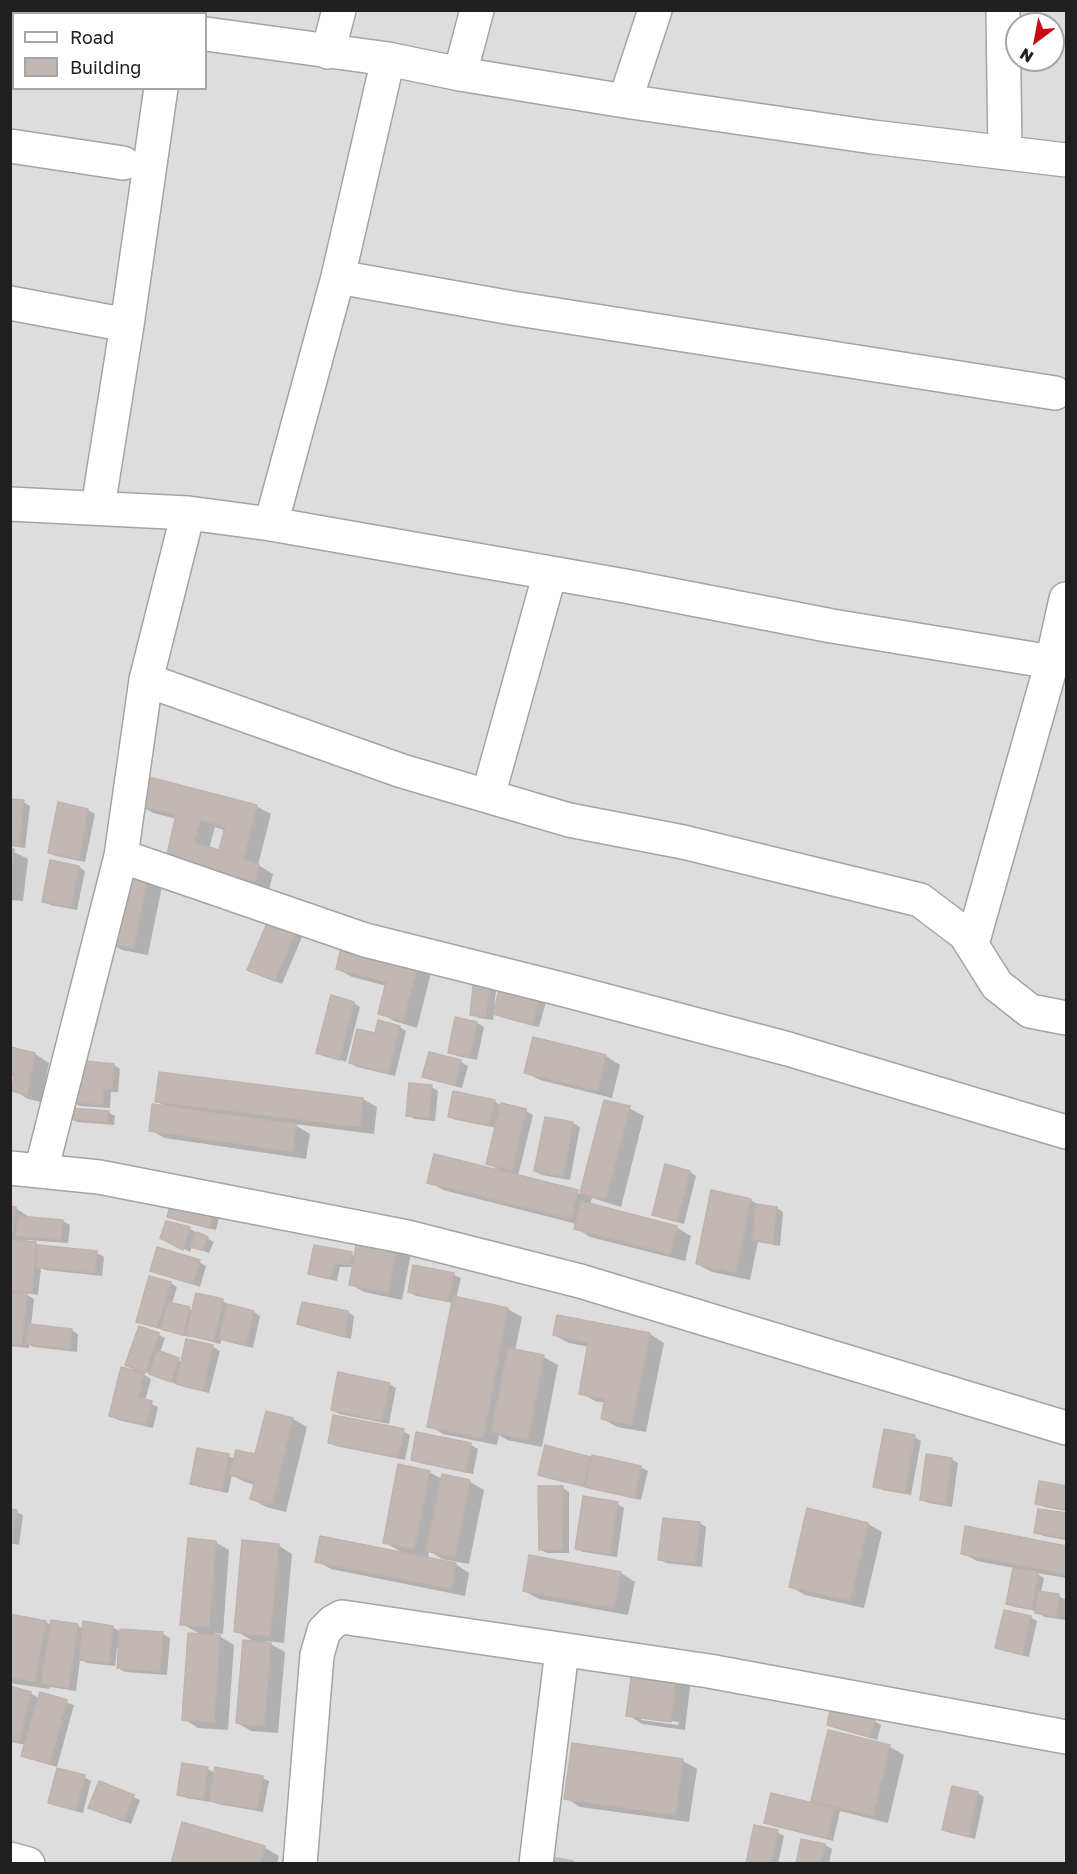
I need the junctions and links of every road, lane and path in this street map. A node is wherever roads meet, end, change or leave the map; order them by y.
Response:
1 (339, 10) edge
2 (477, 10) edge
3 (655, 10) edge
4 (1003, 10) edge
5 (207, 34) edge
6 (328, 52) junction
7 (387, 59) junction
8 (460, 74) junction
9 (161, 90) edge
10 (625, 101) junction
11 (10, 146) edge
12 (1005, 153) junction
13 (1066, 160) edge
14 (123, 163) dead end
15 (338, 277) junction
16 (10, 303) edge
17 (127, 325) junction
18 (1055, 393) dead end
19 (10, 504) edge
20 (98, 507) junction
21 (188, 513) junction
22 (271, 524) junction
23 (550, 573) junction
24 (1066, 599) edge
25 (1059, 646) edge
26 (146, 680) junction
27 (488, 796) junction
28 (121, 856) junction
29 (972, 944) junction
30 (1066, 1018) edge
31 (1066, 1132) edge
32 (26, 1169) edge
33 (1066, 1428) edge
34 (562, 1650) junction
35 (1066, 1737) edge
36 (10, 1858) edge
37 (28, 1863) edge
38 (300, 1863) edge
39 (536, 1863) edge

1 - 6 street
2 - 8 street
3 - 10 street
4 - 12 street
5 - 6 street
6 - 7 street
7 - 8 street
7 - 15 street
8 - 10 street
9 - 17 street
10 - 12 street
11 - 14 street
12 - 13 street
15 - 18 street
15 - 22 street
16 - 17 street
17 - 20 street
19 - 20 street
20 - 21 street
21 - 22 street
21 - 26 street
22 - 23 street
23 - 25 street
23 - 27 street
24 - 25 street
25 - 29 street
26 - 27 street
26 - 28 street
27 - 29 street
28 - 31 street
28 - 32 street
29 - 30 street
32 - 33 street
34 - 35 street
34 - 38 street
34 - 39 street
36 - 37 street

